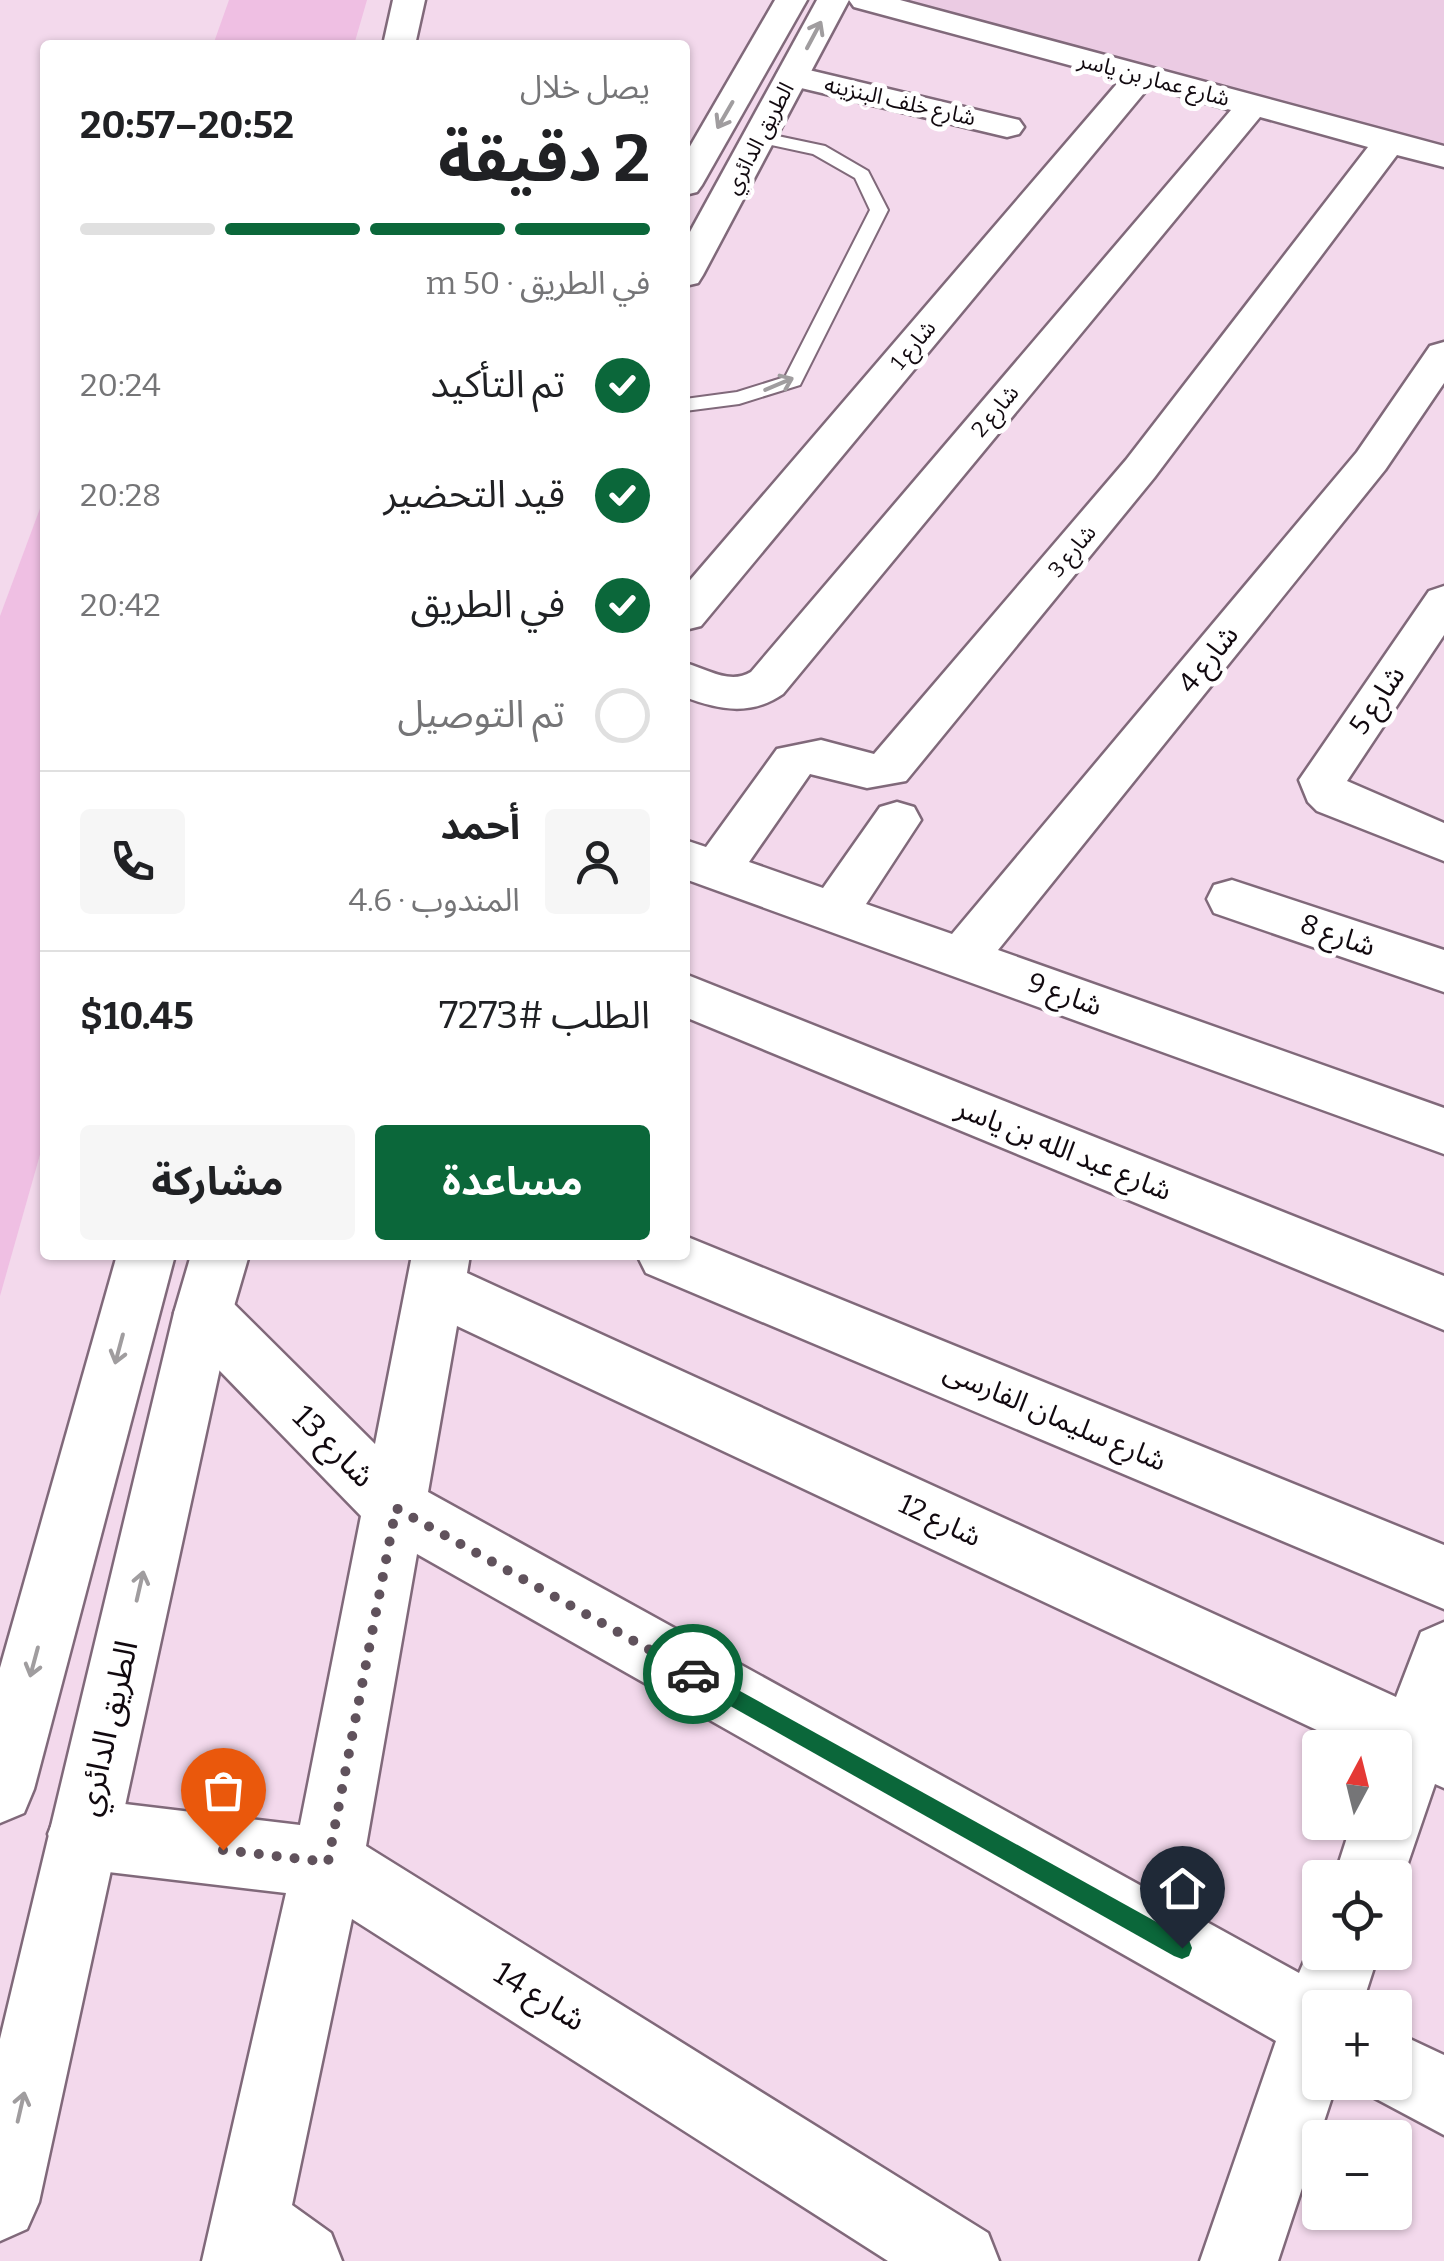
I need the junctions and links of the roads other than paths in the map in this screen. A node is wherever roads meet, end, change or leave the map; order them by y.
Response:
1 (408, 0) edge
2 (790, 0) edge
3 (832, 0) edge
4 (865, 0) edge
5 (400, 40) edge
6 (792, 76) junction
7 (1141, 76) junction
8 (1252, 105) junction
9 (1007, 127) dead end
10 (759, 138) junction
11 (1389, 142) junction
12 (1444, 157) edge
13 (690, 175) edge
14 (690, 267) edge
15 (1444, 354) edge
16 (690, 404) edge
17 (1444, 602) edge
18 (690, 609) edge
19 (705, 687) edge
20 (897, 820) dead end
21 (1444, 843) edge
22 (701, 864) edge
23 (1232, 899) dead end
24 (834, 911) junction
25 (962, 957) junction
26 (1444, 971) edge
27 (690, 997) edge
28 (1444, 1131) edge
29 (145, 1260) edge
30 (678, 1260) edge
31 (438, 1271) edge
32 (211, 1284) edge
33 (1444, 1303) edge
34 (396, 1508) junction
35 (1444, 1577) edge
36 (1444, 1655) edge
37 (1418, 1764) edge
38 (0, 1790) edge
39 (83, 1834) junction
40 (328, 1862) junction
41 (1302, 2009) edge
42 (1302, 2075) edge
43 (1412, 2079) edge
44 (1444, 2097) edge
45 (0, 2202) edge
46 (264, 2248) edge
47 (960, 2261) edge
48 (1239, 2261) edge

1 - 5 street
2 -> 13 street, الطريق الدائري
6 -> 3 street, الطريق الدائري
4 - 7 street, شارع عمار بن ياسر
6 - 9 street, شارع خلف البنزينه
6 - 10 street, الطريق الدائري
7 - 8 street, شارع عمار بن ياسر
7 - 18 street, شارع 1
8 - 11 street, شارع عمار بن ياسر
8 - 19 street, شارع 2
10 - 14 street, الطريق الدائري
16 -> 10 lane
11 - 12 street, شارع عمار بن ياسر
11 - 22 street, شارع 3
15 - 25 street, شارع 4
17 - 21 street, شارع 5
20 - 24 street
22 - 24 street, شارع 9
23 - 26 street, شارع 8
24 - 25 street, شارع 9
25 - 28 street, شارع 9
27 - 33 street, شارع عبد الله بن ياسر
29 -> 38 street
30 - 35 street, شارع سليمان الفارسى
31 - 34 street
31 - 37 street, شارع 12
32 - 34 street, شارع 13
39 -> 32 street, الطريق الدائري
34 - 40 street
34 - 41 street, شارع 13
36 - 37 street
39 - 40 street, شارع 14
45 -> 39 street, الطريق الدائري
40 - 46 street
40 - 47 street, شارع 14
42 - 48 street
43 - 44 street

